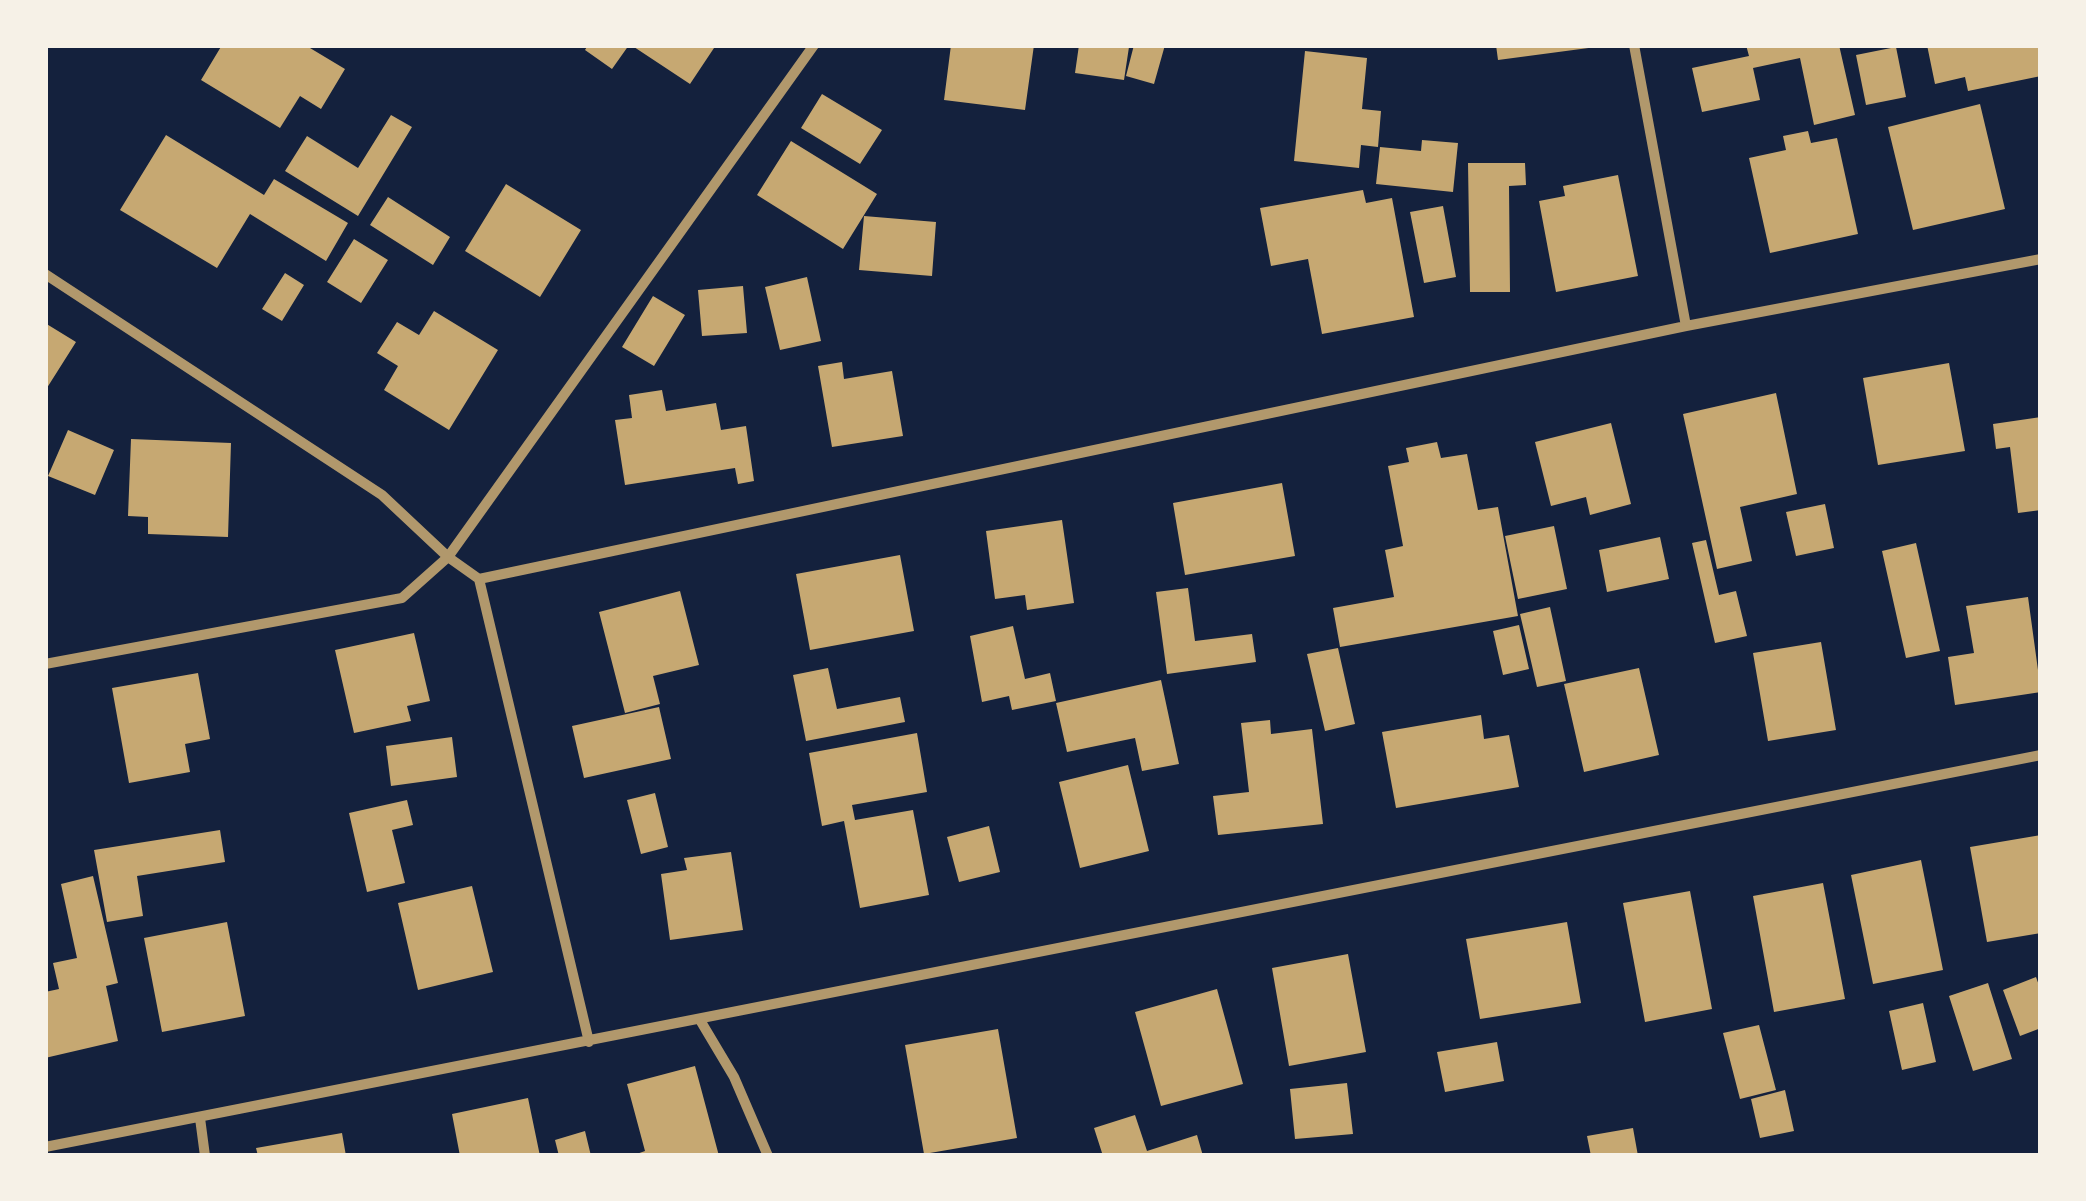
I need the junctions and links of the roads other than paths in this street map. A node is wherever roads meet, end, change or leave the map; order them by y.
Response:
1 (814, 45) edge
2 (1634, 45) edge
3 (2041, 259) edge
4 (45, 274) edge
5 (1686, 326) junction
6 (448, 557) junction
7 (479, 579) junction
8 (45, 664) edge
9 (2041, 756) edge
10 (700, 1020) junction
11 (588, 1042) junction
12 (200, 1118) junction
13 (45, 1147) edge
14 (205, 1156) edge
15 (768, 1156) edge

1 - 6 street
2 - 5 street
3 - 5 street
4 - 6 street
5 - 7 street
6 - 7 street
6 - 8 street
7 - 11 street
9 - 10 street
10 - 11 street
10 - 15 street
11 - 12 street
12 - 13 street
12 - 14 street

